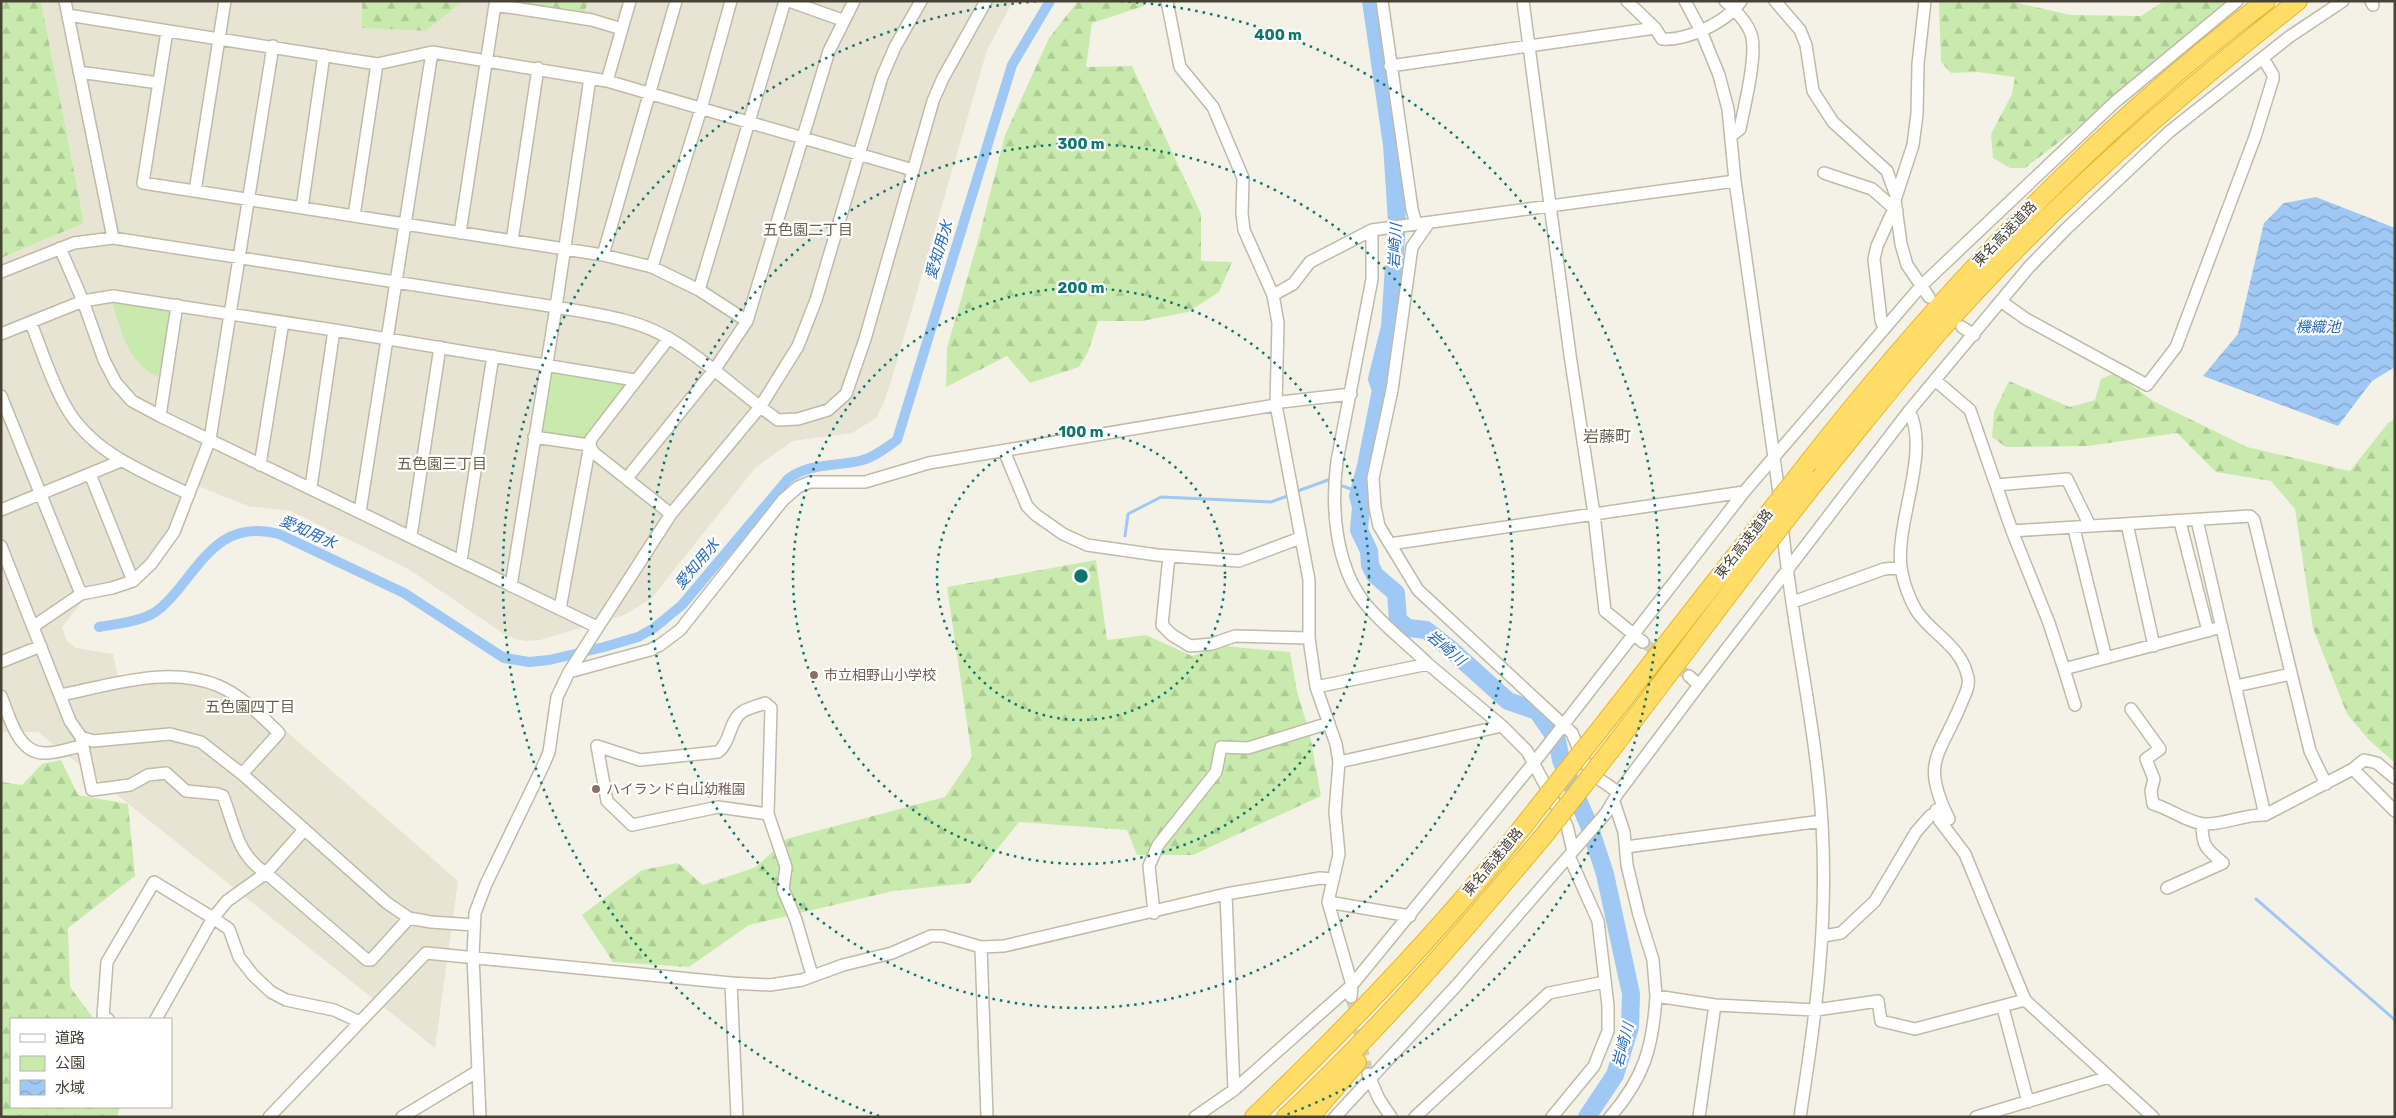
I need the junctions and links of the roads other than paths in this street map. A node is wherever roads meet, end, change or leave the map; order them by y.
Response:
1 (65, 1) edge
2 (225, 1) edge
3 (630, 1) edge
4 (676, 1) edge
5 (732, 1) edge
6 (785, 1) edge
7 (789, 1) edge
8 (854, 1) edge
9 (921, 1) edge
10 (986, 1) edge
11 (1167, 1) edge
12 (1382, 1) edge
13 (1523, 1) edge
14 (1626, 1) edge
15 (1685, 1) edge
16 (1725, 1) edge
17 (1774, 1) edge
18 (1926, 1) edge
19 (2237, 1) edge
20 (2266, 1) edge
21 (2298, 1) edge
22 (2343, 1) edge
23 (1738, 6) edge
24 (68, 15) junction
25 (842, 20) junction
26 (1655, 28) junction
27 (622, 29) junction
28 (167, 31) junction
29 (1701, 31) junction
30 (219, 38) junction
31 (273, 46) junction
32 (1529, 46) junction
33 (432, 52) junction
34 (324, 55) junction
35 (2263, 58) junction
36 (486, 60) junction
37 (377, 64) junction
38 (1390, 66) junction
39 (538, 68) junction
40 (79, 72) junction
41 (590, 78) junction
42 (607, 81) junction
43 (159, 83) junction
44 (650, 93) junction
45 (701, 109) junction
46 (750, 123) junction
47 (1731, 136) junction
48 (802, 139) junction
49 (858, 155) junction
50 (912, 170) junction
51 (1824, 173) dead end
52 (1735, 181) junction
53 (195, 191) junction
54 (1896, 196) junction
55 (248, 199) junction
56 (1549, 205) junction
57 (302, 208) junction
58 (1897, 211) junction
59 (354, 216) junction
60 (407, 224) junction
61 (1419, 224) junction
62 (1372, 230) junction
63 (460, 233) junction
64 (113, 238) junction
65 (512, 241) junction
66 (60, 248) junction
67 (564, 250) junction
68 (603, 255) junction
69 (239, 257) junction
70 (652, 267) junction
71 (1, 272) edge
72 (397, 283) junction
73 (1921, 286) junction
74 (699, 290) junction
75 (1273, 296) junction
76 (1929, 297) dead end
77 (83, 301) junction
78 (2002, 302) junction
79 (177, 305) junction
80 (556, 307) junction
81 (230, 314) junction
82 (747, 321) junction
83 (30, 322) junction
84 (283, 322) junction
85 (1962, 327) dead end
86 (1884, 328) junction
87 (334, 330) junction
88 (1, 334) edge
89 (1974, 335) junction
90 (669, 338) junction
91 (388, 339) junction
92 (440, 347) junction
93 (493, 356) junction
94 (546, 366) junction
95 (715, 369) junction
96 (635, 380) junction
97 (1935, 380) junction
98 (1351, 394) junction
99 (1, 396) edge
100 (1276, 405) junction
101 (760, 407) junction
102 (1910, 411) junction
103 (160, 416) junction
104 (534, 437) junction
105 (210, 439) junction
106 (589, 445) junction
107 (1004, 451) junction
108 (1774, 456) junction
109 (121, 461) junction
110 (260, 464) junction
111 (90, 474) junction
112 (628, 478) junction
113 (1996, 486) junction
114 (311, 488) junction
115 (1744, 492) junction
116 (40, 494) junction
117 (189, 494) junction
118 (1, 510) edge
119 (360, 512) junction
120 (671, 514) junction
121 (1594, 514) junction
122 (2197, 520) junction
123 (2180, 522) junction
124 (2127, 524) junction
125 (2090, 526) junction
126 (2074, 529) junction
127 (2012, 531) junction
128 (411, 536) junction
129 (1300, 538) junction
130 (1390, 544) junction
131 (1, 546) edge
132 (1169, 556) junction
133 (461, 561) junction
134 (1788, 568) junction
135 (1901, 568) junction
136 (132, 581) junction
137 (511, 586) junction
138 (81, 594) junction
139 (1793, 602) junction
140 (560, 609) junction
141 (34, 626) junction
142 (597, 627) junction
143 (2222, 627) junction
144 (2208, 631) junction
145 (1635, 634) junction
146 (1309, 638) junction
147 (1643, 642) tunnel mouth
148 (41, 646) junction
149 (2154, 646) junction
150 (2106, 658) junction
151 (1, 662) edge
152 (1428, 664) junction
153 (2064, 669) junction
154 (570, 670) junction
155 (2291, 674) junction
156 (1689, 676) tunnel mouth
157 (1699, 685) junction
158 (1316, 686) junction
159 (2236, 686) junction
160 (61, 695) junction
161 (1, 696) edge
162 (2074, 705) dead end
163 (2131, 709) dead end
164 (6, 720) edge
165 (1329, 723) junction
166 (1502, 726) junction
167 (1561, 729) junction
168 (81, 742) junction
169 (1537, 759) junction
170 (1339, 762) junction
171 (2353, 769) junction
172 (242, 774) junction
173 (2395, 778) edge
174 (2326, 784) junction
175 (1616, 798) junction
176 (1940, 809) junction
177 (2395, 811) edge
178 (768, 814) junction
179 (2265, 816) junction
180 (1949, 819) dead end
181 (1822, 821) junction
182 (2202, 824) junction
183 (304, 830) junction
184 (1626, 847) junction
185 (1573, 851) junction
186 (1516, 869) junction
187 (266, 873) junction
188 (1332, 879) junction
189 (2167, 888) dead end
190 (1226, 894) junction
191 (1328, 902) junction
192 (1154, 912) junction
193 (1410, 916) junction
194 (213, 918) junction
195 (409, 918) junction
196 (474, 925) junction
197 (1824, 936) junction
198 (981, 947) junction
199 (473, 956) junction
200 (812, 975) junction
201 (1605, 982) junction
202 (731, 983) junction
203 (1352, 991) junction
204 (1656, 996) junction
205 (2025, 1000) junction
206 (1715, 1005) junction
207 (2003, 1008) junction
208 (1816, 1010) junction
209 (106, 1018) edge
210 (157, 1018) edge
211 (360, 1022) junction
212 (478, 1070) junction
213 (1300, 1072) junction
214 (1369, 1077) junction
215 (2109, 1077) junction
216 (1234, 1090) junction
217 (2028, 1102) junction
218 (268, 1117) edge
219 (402, 1117) edge
220 (480, 1117) edge
221 (737, 1117) edge
222 (987, 1117) edge
223 (1195, 1117) edge
224 (1243, 1117) edge
225 (1254, 1117) edge
226 (1286, 1117) edge
227 (1310, 1117) edge
228 (1335, 1117) edge
229 (1391, 1117) edge
230 (1415, 1117) edge
231 (1552, 1117) edge
232 (1610, 1117) edge
233 (1699, 1117) edge
234 (1800, 1117) edge
235 (1976, 1117) edge
236 (2154, 1117) edge

1 - 24 street
2 - 30 street
3 - 27 street
4 - 44 street
5 - 45 street
6 - 46 street
7 - 25 street
8 - 25 street
9 - 49 street
10 - 50 street
11 - 75 street
12 - 38 street
13 - 32 street
14 - 26 street
15 - 29 street
16 - 23 street
17 - 54 street
18 - 54 street
19 - 73 street
20 - 213 highway, 東名高速道路, bridge
21 - 186 highway, 東名高速道路, bridge
22 - 35 street
23 - 29 street
23 - 47 street
24 - 28 street
24 - 40 street
25 - 48 street
26 - 29 street
26 - 32 street
27 - 36 street
27 - 42 street
28 - 30 street
28 - 43 street
29 - 47 street
30 - 31 street
30 - 53 street
31 - 34 street
31 - 55 street
32 - 38 street
32 - 56 street
33 - 36 street
33 - 37 street
33 - 60 street
34 - 37 street
34 - 57 street
35 - 78 street
35 - 78 street
36 - 39 street
36 - 63 street
37 - 59 street
38 - 61 street
39 - 41 street
39 - 65 street
40 - 43 street
40 - 64 street
41 - 42 street
41 - 67 street
42 - 44 street
43 - 53 street
44 - 45 street
44 - 68 street
45 - 46 street
45 - 70 street
46 - 48 street
46 - 74 street
47 - 52 street
48 - 49 street
48 - 82 street
49 - 50 street
49 - 101 street
50 - 101 street
51 - 58 street
52 - 56 street
52 - 108 street
53 - 55 street
54 - 58 street
55 - 57 street
55 - 69 street
56 - 61 street
56 - 121 street
57 - 59 street
58 - 73 street
58 - 86 street
59 - 60 street
60 - 63 street
60 - 72 street
61 - 62 street
61 - 130 street
62 - 75 street
62 - 98 street
63 - 65 street
64 - 66 street
64 - 69 street
65 - 67 street
66 - 71 street
66 - 77 street
67 - 68 street
67 - 80 street
68 - 70 street
69 - 72 street
69 - 81 street
70 - 74 street
72 - 80 street
72 - 91 street
73 - 76 street
73 - 86 street
74 - 82 street
75 - 100 street
77 - 79 street
77 - 83 street
77 - 103 street
78 - 89 street
79 - 81 street
79 - 103 street
80 - 90 street
80 - 94 street
81 - 84 street
81 - 105 street
82 - 95 street
83 - 88 street
83 - 109 street
84 - 87 street
84 - 110 street
85 - 89 street
86 - 108 street
87 - 91 street
87 - 114 street
89 - 97 street
90 - 95 street
90 - 96 street
91 - 92 street
91 - 119 street
92 - 93 street
92 - 128 street
93 - 94 street
93 - 133 street
94 - 96 street
94 - 104 street
95 - 101 street
95 - 112 street
96 - 106 street
97 - 102 street
97 - 113 street
98 - 100 street
98 - 152 street
99 - 116 street
100 - 107 street
100 - 129 street
101 - 120 street
102 - 134 street
102 - 135 street
103 - 105 street
104 - 106 street
104 - 137 street
105 - 110 street
105 - 117 street
106 - 112 street
106 - 140 street
107 - 132 street
107 - 154 street
108 - 115 street
108 - 134 street
109 - 111 street
109 - 117 street
110 - 114 street
111 - 116 street
111 - 136 street
112 - 120 street
113 - 125 street
113 - 127 street
114 - 119 street
115 - 121 street
115 - 145 street
116 - 118 street
116 - 138 street
117 - 136 street
119 - 128 street
120 - 142 street
121 - 130 street
121 - 145 street
122 - 123 street
122 - 143 street
122 - 155 street
123 - 124 street
123 - 144 street
124 - 125 street
124 - 149 street
125 - 126 street
126 - 127 street
126 - 150 street
127 - 153 street
128 - 133 street
129 - 132 street
129 - 146 street
130 - 167 street
131 - 141 street
132 - 146 street
133 - 137 street
134 - 139 street
134 - 157 street
135 - 139 street
135 - 176 street
136 - 138 street
137 - 140 street
138 - 141 street
139 - 181 street
140 - 142 street
141 - 148 street
142 - 154 street
143 - 144 street
143 - 159 street
144 - 149 street
145 - 147 street
145 - 167 street
146 - 158 street
148 - 151 street
148 - 160 street
149 - 150 street
150 - 153 street
152 - 158 street
152 - 166 street
153 - 162 street
154 - 196 street
155 - 159 street
155 - 174 street
156 - 157 street
157 - 175 street
158 - 165 street
159 - 179 street
160 - 168 street
160 - 172 street
161 - 164 street
163 - 182 street
164 - 168 street
165 - 170 street
165 - 192 street
166 - 169 street
166 - 170 street
167 - 169 street
167 - 175 street
168 - 172 street
168 - 187 street
169 - 185 street
169 - 193 street
170 - 188 street
171 - 173 street
171 - 174 street
171 - 177 street
172 - 183 street
174 - 179 street
175 - 184 street
175 - 185 street
176 - 180 street
176 - 197 street
176 - 205 street
178 - 178 street
178 - 200 street
179 - 182 street
181 - 184 street
181 - 197 street
182 - 189 street
183 - 187 street
183 - 195 street
184 - 204 street
185 - 201 street
185 - 214 street
186 - 226 highway, 東名高速道路
186 - 227 highway
187 - 194 street
187 - 195 street
188 - 190 street
188 - 191 street
190 - 192 street
190 - 216 street
191 - 193 street
191 - 203 street
192 - 198 street
193 - 203 street
194 - 209 street
194 - 210 street
194 - 211 street
195 - 196 street
196 - 199 street
197 - 208 street
198 - 200 street
198 - 222 street
199 - 202 street
199 - 211 street
199 - 212 street
200 - 202 street
201 - 230 street
201 - 231 street
202 - 221 street
203 - 216 street
204 - 206 street
204 - 232 street
205 - 207 street
205 - 215 street
206 - 208 street
206 - 233 street
207 - 208 street
207 - 217 street
208 - 234 street
211 - 218 street
212 - 219 street
212 - 220 street
213 - 224 highway
213 - 225 highway, 東名高速道路
214 - 228 street
214 - 229 street
215 - 217 street
215 - 236 street
216 - 223 street
217 - 235 street

